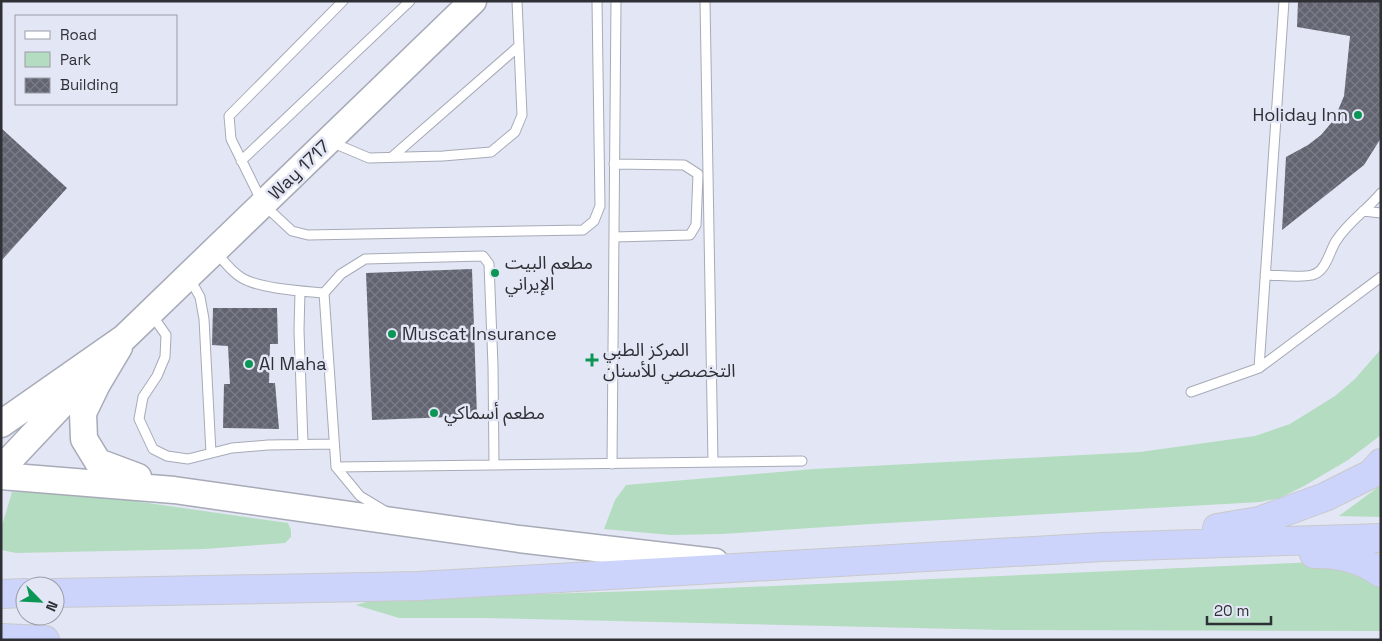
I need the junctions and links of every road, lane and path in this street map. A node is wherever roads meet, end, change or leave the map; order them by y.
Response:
1 (343, 1) edge
2 (410, 1) edge
3 (473, 1) edge
4 (517, 1) edge
5 (597, 1) edge
6 (616, 1) edge
7 (705, 1) edge
8 (1284, 1) edge
9 (519, 46) junction
10 (329, 141) junction
11 (392, 157) junction
12 (241, 161) junction
13 (614, 164) junction
14 (1381, 193) edge
15 (263, 204) junction
16 (1363, 211) junction
17 (1381, 213) edge
18 (614, 237) junction
19 (215, 251) junction
20 (1265, 275) junction
21 (188, 276) junction
22 (1381, 277) edge
23 (300, 291) junction
24 (324, 293) junction
25 (150, 313) junction
26 (124, 338) junction
27 (1259, 368) junction
28 (1191, 392) dead end
29 (1, 424) edge
30 (303, 444) junction
31 (334, 444) junction
32 (211, 453) junction
33 (802, 461) dead end
34 (713, 462) junction
35 (1381, 463) edge
36 (612, 464) junction
37 (494, 465) junction
38 (336, 467) junction
39 (1, 469) edge
40 (1, 476) edge
41 (174, 490) junction
42 (405, 523) junction
43 (1381, 538) edge
44 (1103, 547) junction
45 (761, 567) junction
46 (1381, 572) edge
47 (15, 593) edge
48 (65, 593) edge
49 (1, 594) edge
50 (1, 638) edge
51 (45, 640) edge

1 - 12 lane
2 - 12 lane
3 - 10 street, Way 1717
4 - 9 lane
5 - 15 lane
6 - 13 lane
7 - 34 lane
8 - 20 lane
9 - 11 lane
9 - 11 lane
10 - 11 lane
10 - 15 street, Way 1717
12 - 15 lane
13 - 18 lane
13 - 18 lane
14 - 16 lane
15 - 19 street, Way 1717
16 - 17 lane
16 - 20 lane
18 - 36 lane
19 - 21 street, Way 1717
19 - 23 lane
20 - 27 lane
21 - 25 street, Way 1717
21 - 32 lane
22 - 27 lane
23 - 24 lane
23 - 30 lane
24 - 31 lane
24 - 37 lane
25 - 26 street, Way 1717
25 - 32 lane
26 - 29 street, Way 1717
26 - 39 street
26 - 41 street, Way 1717
27 - 28 lane
30 - 31 lane
30 - 32 lane
31 - 38 lane
33 - 34 lane
34 - 36 lane
35 - 44 highway
36 - 37 lane
37 - 38 lane
38 - 42 lane
40 - 41 street
41 - 42 street
42 - 45 street
43 - 44 highway
44 - 45 highway
44 - 46 highway
45 - 48 highway
47 - 49 highway
50 - 51 highway

